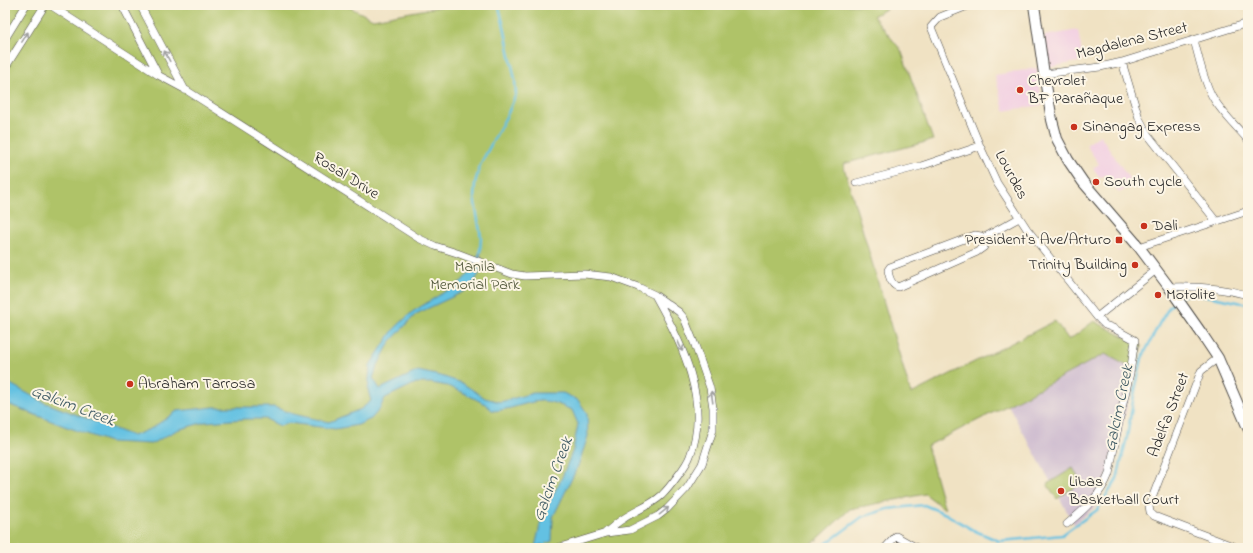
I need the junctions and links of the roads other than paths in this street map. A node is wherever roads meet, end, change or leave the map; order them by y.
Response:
1 (26, 5) edge
2 (45, 5) edge
3 (50, 5) edge
4 (122, 5) edge
5 (140, 5) edge
6 (970, 5) edge
7 (1034, 5) edge
8 (1248, 23) edge
9 (5, 39) edge
10 (1194, 40) junction
11 (1122, 62) junction
12 (5, 68) edge
13 (158, 74) junction
14 (1044, 74) junction
15 (186, 90) junction
16 (1248, 140) edge
17 (980, 146) junction
18 (856, 183) dead end
19 (1248, 211) edge
20 (1019, 218) junction
21 (1216, 221) junction
22 (983, 238) junction
23 (1139, 247) junction
24 (1156, 270) junction
25 (1172, 291) junction
26 (655, 295) junction
27 (1248, 295) edge
28 (1097, 317) junction
29 (1218, 358) junction
30 (1248, 428) edge
31 (1067, 524) dead end
32 (606, 532) junction
33 (559, 547) edge
34 (885, 548) edge
35 (916, 548) edge
36 (1238, 548) edge

1 - 9 street
12 -> 2 street
3 - 13 street, Rosal Drive
4 - 13 street
15 -> 5 street
6 - 17 street, Lourdes
7 - 14 street
8 - 10 street, Magdalena Street
10 - 11 street, Magdalena Street
10 - 16 street
11 - 14 street, Magdalena Street
11 - 21 street
13 - 15 street, Rosal Drive
14 - 23 street
15 - 26 street, Rosal Drive
17 - 18 street
17 - 20 street, Lourdes
19 - 21 street
20 - 22 street
20 - 28 street, Lourdes
21 - 23 street
22 - 22 street
23 - 24 street
24 - 25 street
24 - 28 street
25 - 27 street
25 - 29 street
26 -> 32 street
32 -> 26 street, Rosal Drive
28 - 31 street, Lourdes
29 - 30 street
29 - 36 street, Adelfa Street
32 - 33 street
34 - 35 street

